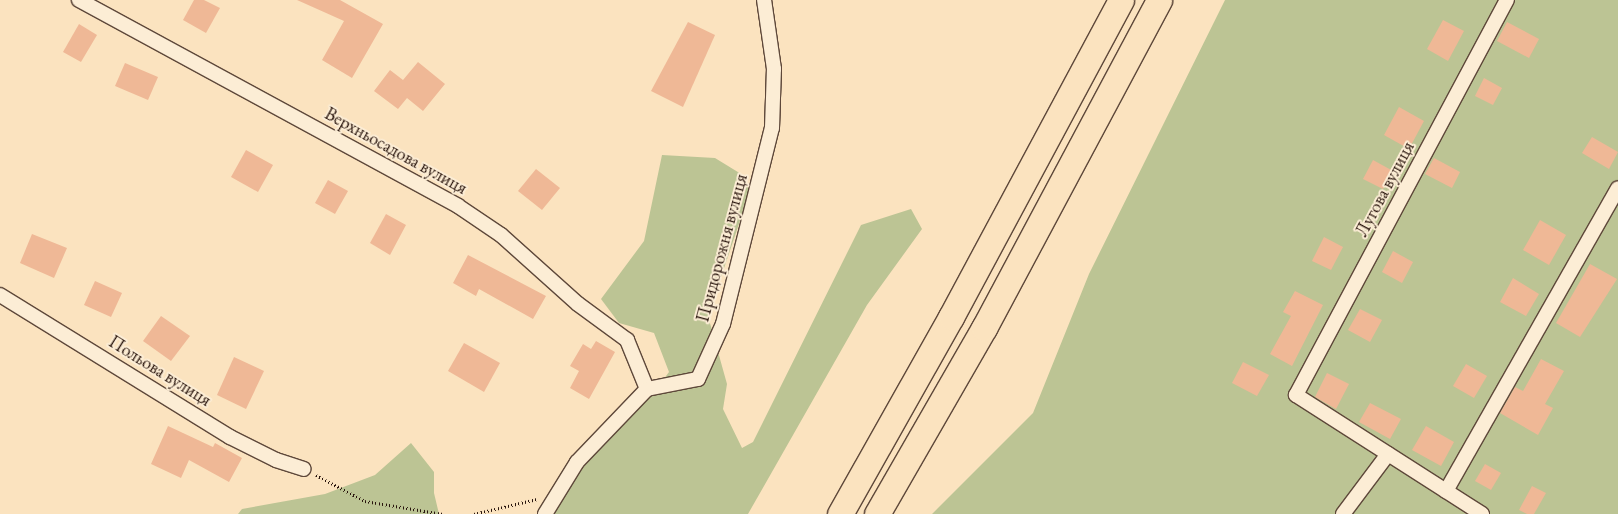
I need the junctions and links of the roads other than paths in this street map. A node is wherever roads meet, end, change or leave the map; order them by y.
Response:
1 (79, 0) edge
2 (764, 0) edge
3 (1121, 0) edge
4 (1160, 0) edge
5 (1507, 0) edge
6 (1618, 188) edge
7 (0, 295) edge
8 (647, 389) junction
9 (1388, 454) junction
10 (304, 469) road end
11 (1446, 491) junction
12 (545, 514) edge
13 (840, 514) edge
14 (878, 514) edge
15 (1343, 514) edge
16 (1482, 514) edge

1 - 8 street, Верхньосадова вулиця
2 - 8 street, Придорожня вулиця
3 - 13 highway
4 - 14 highway
5 - 9 street, Лугова вулиця
6 - 11 street
7 - 10 street, Польова вулиця
8 - 12 street
9 - 11 street
9 - 15 street
11 - 16 street

